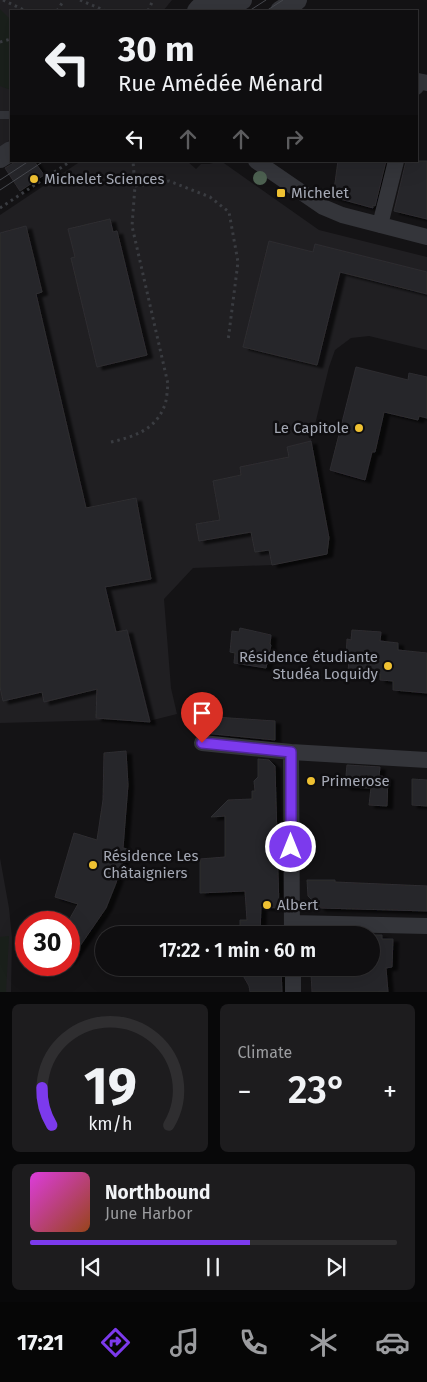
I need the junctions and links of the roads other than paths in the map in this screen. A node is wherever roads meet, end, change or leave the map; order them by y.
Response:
1 (242, 0) edge
2 (297, 0) edge
3 (212, 7) edge
4 (282, 10) edge
5 (257, 162) edge
6 (396, 162) edge
7 (380, 225) junction
8 (427, 237) edge
9 (202, 743) dead end
10 (291, 752) junction
11 (427, 760) edge
12 (292, 926) edge
13 (427, 926) edge
14 (380, 927) edge
15 (293, 976) edge
16 (293, 992) edge

1 - 3 street
2 - 4 street
5 - 7 street
6 - 7 street
7 - 8 street
9 - 10 street
10 - 11 street
10 - 12 street
13 - 14 street
15 - 16 street

